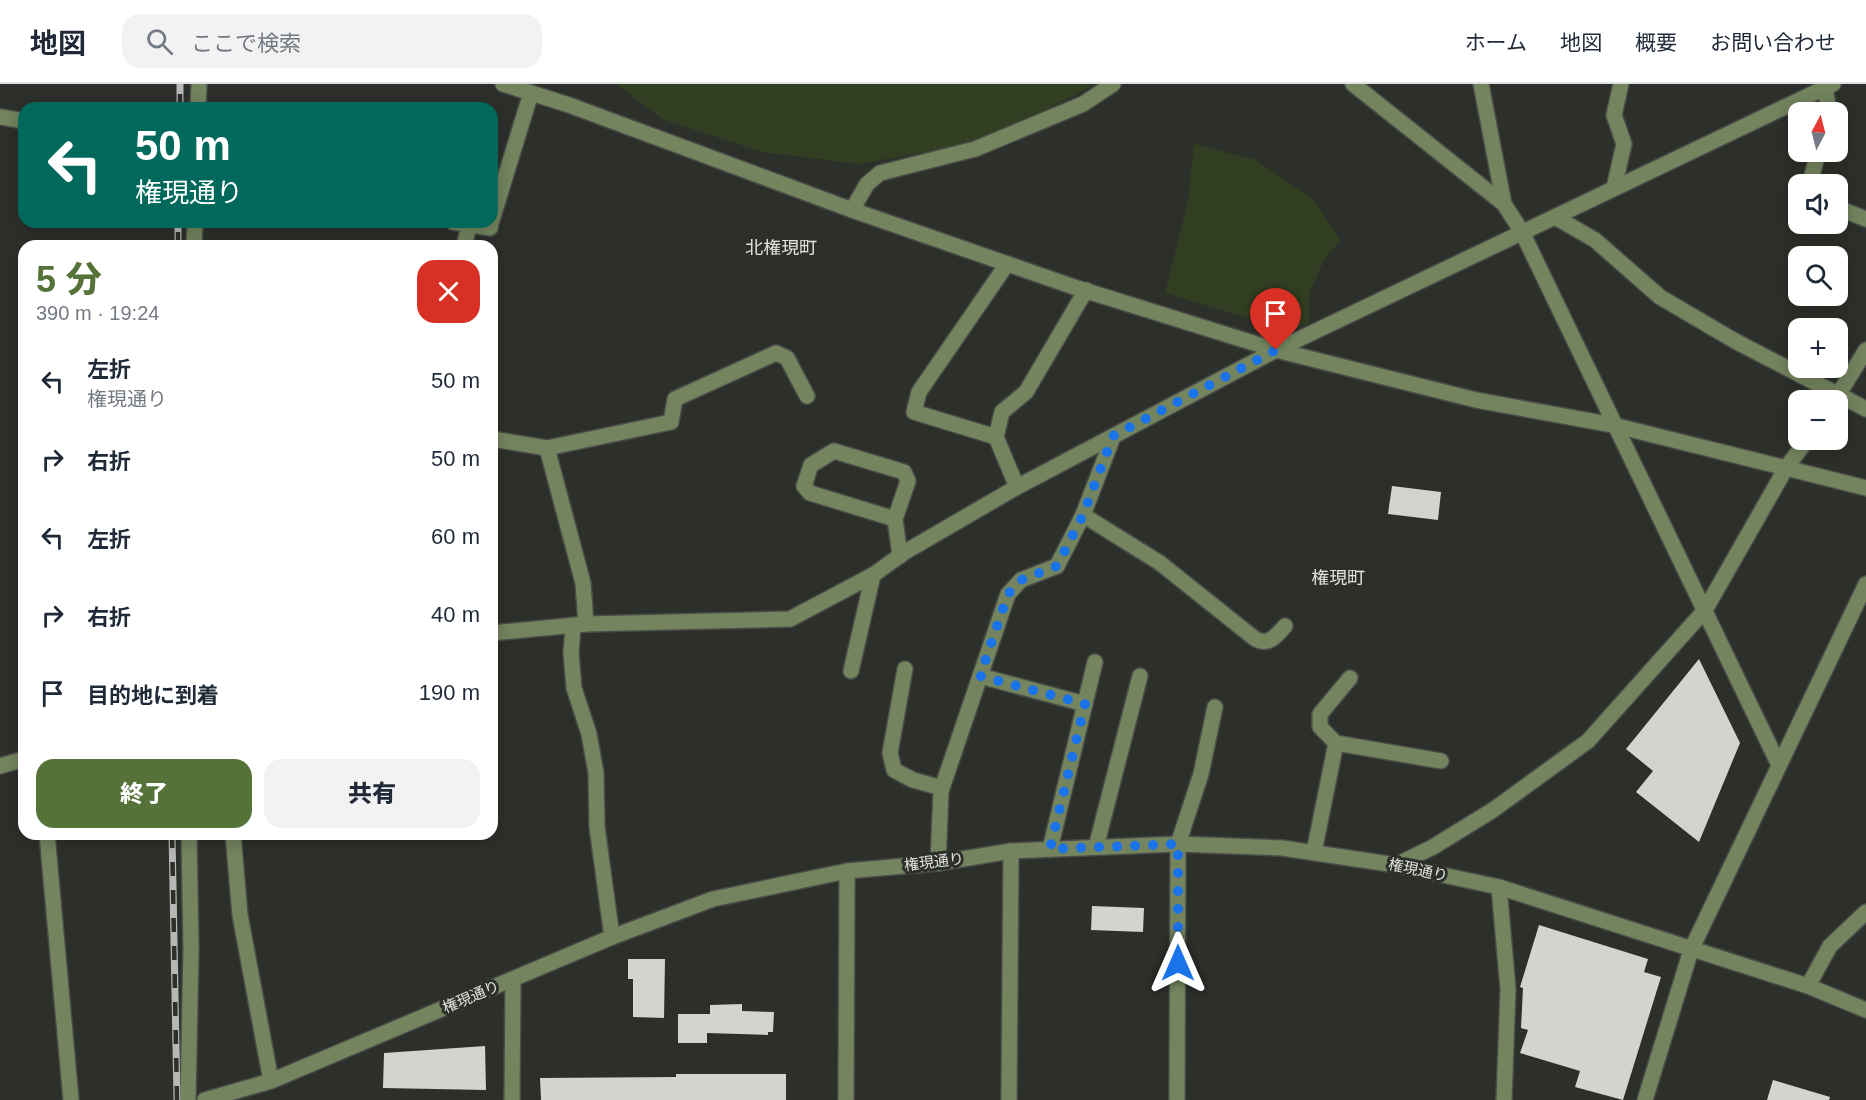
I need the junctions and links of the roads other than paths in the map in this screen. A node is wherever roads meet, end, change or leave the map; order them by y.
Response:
1 (199, 84) edge
2 (503, 84) edge
3 (1113, 84) edge
4 (1353, 84) edge
5 (1481, 84) edge
6 (1621, 84) edge
7 (1829, 86) edge
8 (531, 93) junction
9 (198, 102) edge
10 (1829, 102) edge
11 (0, 117) edge
12 (18, 120) edge
13 (1614, 188) junction
14 (498, 201) edge
15 (1504, 204) junction
16 (852, 210) junction
17 (1848, 212) edge
18 (1555, 217) junction
19 (1866, 219) edge
20 (1522, 232) junction
21 (1008, 264) junction
22 (1086, 291) junction
23 (1276, 350) junction
24 (1866, 350) edge
25 (1823, 390) edge
26 (1842, 390) edge
27 (807, 396) dead end
28 (1848, 402) edge
29 (1866, 409) edge
30 (1613, 425) junction
31 (1113, 436) junction
32 (996, 437) junction
33 (498, 440) edge
34 (547, 448) junction
35 (1800, 450) edge
36 (1786, 468) junction
37 (1017, 487) junction
38 (1866, 488) edge
39 (1083, 515) junction
40 (895, 519) junction
41 (900, 556) junction
42 (873, 575) junction
43 (1866, 585) edge
44 (1705, 610) junction
45 (579, 625) junction
46 (1285, 626) dead end
47 (498, 632) edge
48 (1095, 662) dead end
49 (905, 669) dead end
50 (851, 671) dead end
51 (980, 676) junction
52 (1140, 676) dead end
53 (1350, 678) dead end
54 (1085, 704) junction
55 (1215, 707) dead end
56 (1336, 743) junction
57 (18, 761) edge
58 (1441, 761) dead end
59 (1779, 765) junction
60 (0, 766) edge
61 (942, 788) junction
62 (48, 840) edge
63 (189, 840) edge
64 (233, 840) edge
65 (1178, 844) junction
66 (1096, 847) junction
67 (1050, 849) junction
68 (1011, 851) junction
69 (1314, 852) junction
70 (939, 863) junction
71 (1396, 865) junction
72 (847, 871) junction
73 (1498, 887) junction
74 (1866, 912) edge
75 (612, 937) junction
76 (1691, 950) junction
77 (513, 980) junction
78 (1809, 986) junction
79 (1866, 1010) edge
80 (271, 1081) junction
81 (71, 1100) edge
82 (188, 1100) edge
83 (205, 1100) edge
84 (512, 1100) edge
85 (846, 1100) edge
86 (1009, 1100) edge
87 (1177, 1100) edge
88 (1504, 1100) edge
89 (1645, 1100) edge

1 - 9 street
2 - 8 street
3 - 16 street
4 - 15 street
5 - 15 street
6 - 13 street
7 - 10 street
7 - 13 street
8 - 14 street
8 - 16 street
11 - 12 street
13 - 18 street
15 - 20 street
16 - 21 street
17 - 19 street
18 - 20 street
18 - 25 street
20 - 23 street
20 - 30 street
21 - 22 street
21 - 32 street
22 - 23 street
22 - 32 street
23 - 30 street
23 - 31 street
24 - 26 street
27 - 34 street
28 - 29 street
30 - 36 street
30 - 44 street
31 - 37 street
31 - 39 street
32 - 37 street
33 - 34 street
34 - 45 street
35 - 36 street
36 - 38 street
36 - 44 street
37 - 41 street
39 - 46 street
39 - 51 street
40 - 40 street
40 - 41 street
41 - 42 street
42 - 45 street
42 - 50 street
43 - 59 street
44 - 59 street
44 - 71 street
45 - 47 street
45 - 75 street
48 - 54 street
49 - 61 street
51 - 54 street
51 - 61 street
52 - 66 street
53 - 56 street
54 - 67 street
55 - 65 street
56 - 58 street
56 - 69 street
57 - 60 street
59 - 76 street
61 - 70 street
62 - 81 street
63 - 82 street
64 - 80 street
65 - 66 street, 権現通り
65 - 69 street, 権現通り
65 - 87 street
66 - 67 street, 権現通り
67 - 68 street, 権現通り
68 - 70 street, 権現通り
68 - 86 street
69 - 71 street, 権現通り
70 - 72 street, 権現通り
71 - 73 street, 権現通り
72 - 75 street, 権現通り
72 - 85 street
73 - 76 street, 権現通り
73 - 88 street
74 - 78 street
75 - 77 street, 権現通り
76 - 78 street, 権現通り
76 - 89 street
77 - 80 street, 権現通り
77 - 84 street
78 - 79 street, 権現通り
80 - 83 street, 権現通り

